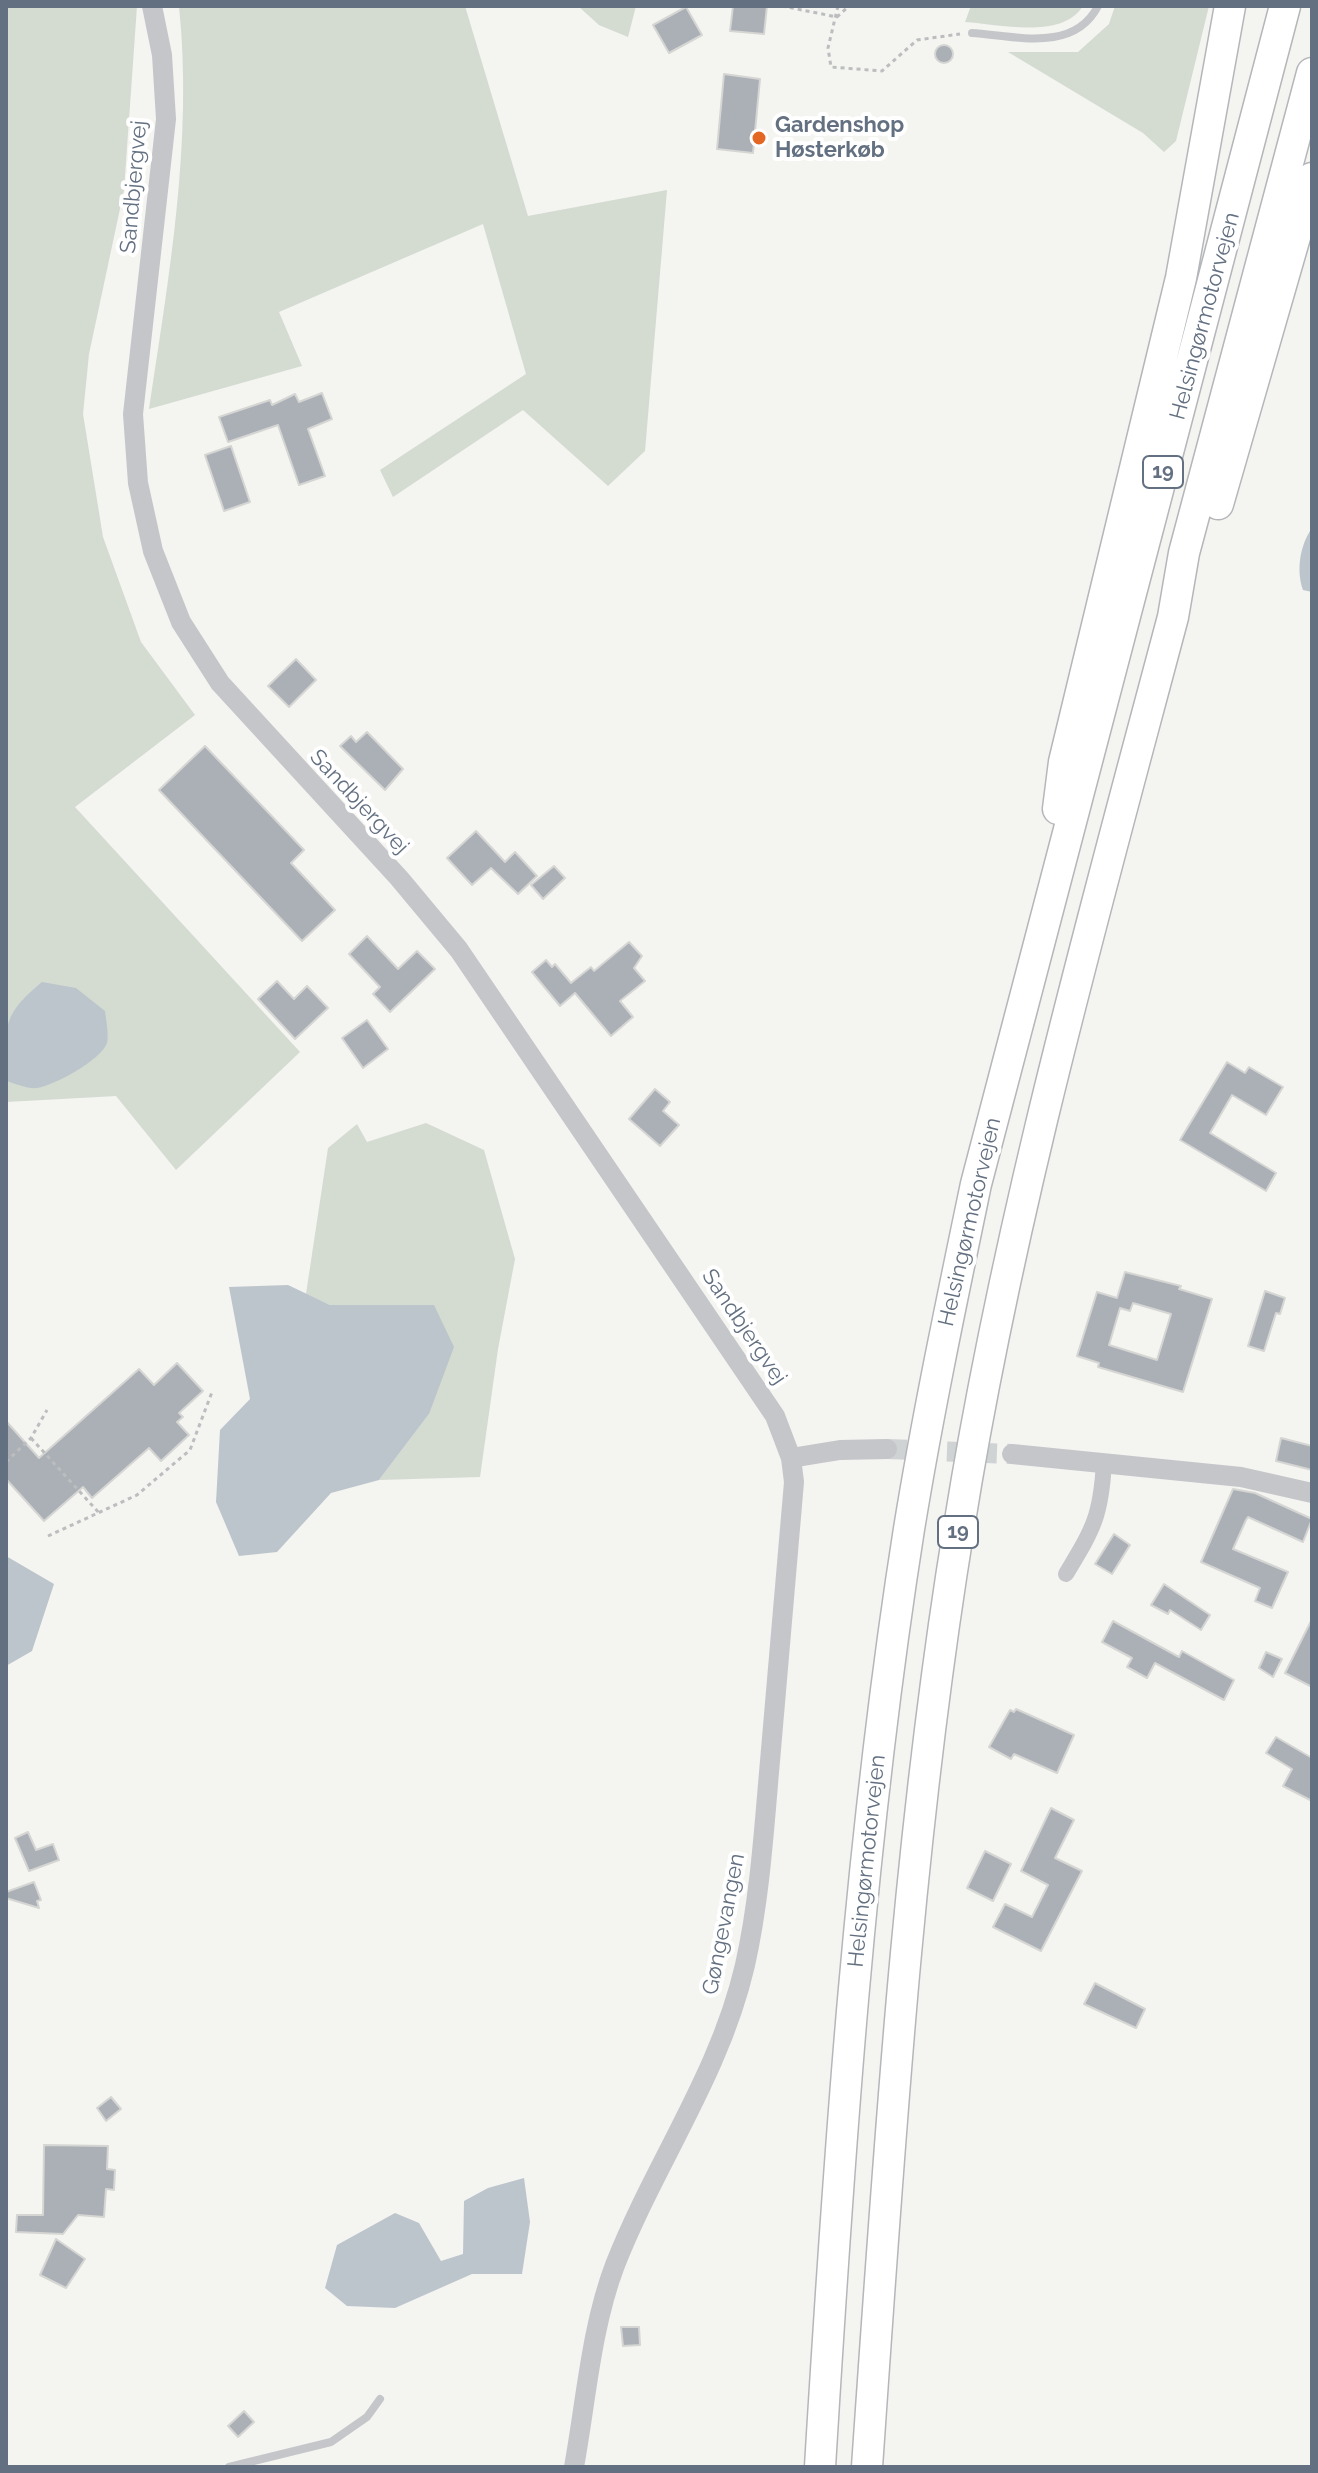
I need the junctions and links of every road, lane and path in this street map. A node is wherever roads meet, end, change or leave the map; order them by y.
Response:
1 (152, 6) edge
2 (782, 6) edge
3 (838, 6) edge
4 (849, 6) edge
5 (1098, 6) edge
6 (1230, 6) edge
7 (1285, 6) edge
8 (837, 17) junction
9 (972, 33) joint
10 (1312, 73) edge
11 (1312, 178) edge
12 (1173, 617) junction
13 (1041, 937) junction
14 (212, 1392) dead end
15 (47, 1410) dead end
16 (31, 1438) junction
17 (887, 1449) tunnel mouth
18 (1012, 1454) tunnel mouth
19 (791, 1458) junction
20 (6, 1461) edge
21 (1104, 1462) junction
22 (1312, 1493) edge
23 (100, 1514) junction
24 (48, 1536) dead end
25 (1066, 1574) dead end
26 (380, 2399) dead end
27 (229, 2467) edge
28 (574, 2467) edge
29 (820, 2467) edge
30 (867, 2467) edge

1 - 19 street, Sandbjergvej
2 - 8 path
3 - 8 path
4 - 8 path
5 - 9 lane
6 - 13 highway
7 - 13 highway, Helsingørmotorvejen / 19
8 - 9 path
10 - 12 highway, Helsingørmotorvejen / 19
11 - 12 highway
12 - 30 highway, Helsingørmotorvejen / 19
13 - 29 highway, Helsingørmotorvejen / 19
14 - 23 path
15 - 16 path
16 - 20 path
16 - 23 path
17 - 19 street
18 - 21 street
19 - 28 street, Gøngevangen
21 - 22 street
21 - 25 street
23 - 24 path
26 - 27 lane

